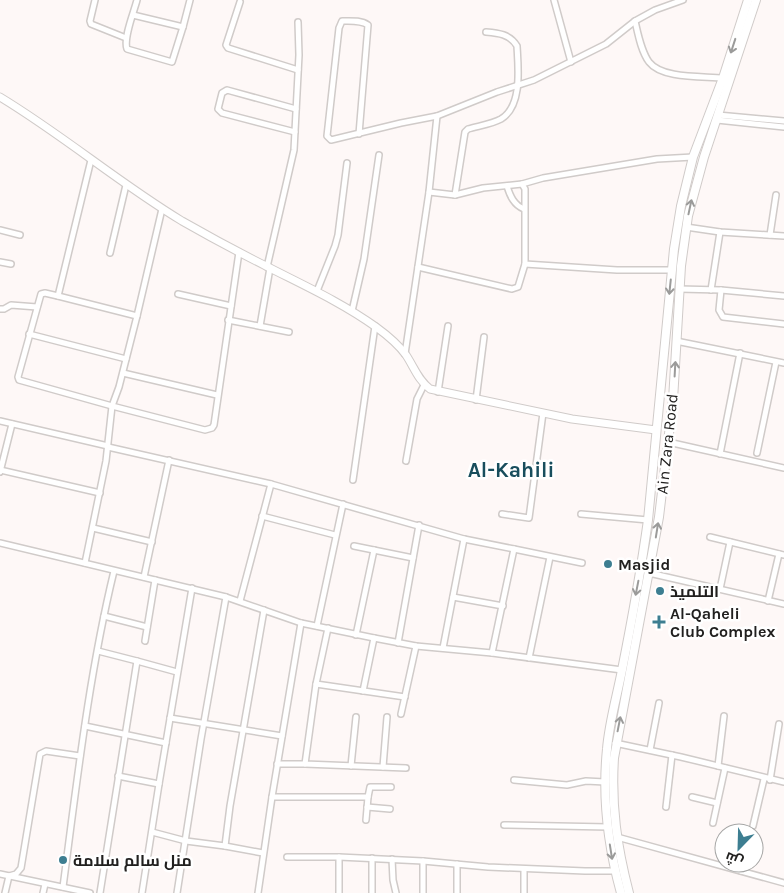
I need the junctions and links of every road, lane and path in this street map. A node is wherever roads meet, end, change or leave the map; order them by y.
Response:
1 (95, 0) edge
2 (137, 0) edge
3 (190, 0) edge
4 (554, 0) edge
5 (683, 0) edge
6 (748, 0) edge
7 (756, 0) edge
8 (240, 2) dead end
9 (673, 2) edge
10 (133, 15) junction
11 (298, 22) dead end
12 (635, 22) junction
13 (183, 27) junction
14 (486, 32) dead end
15 (126, 38) junction
16 (570, 62) junction
17 (298, 70) junction
18 (722, 78) junction
19 (519, 85) junction
20 (0, 97) edge
21 (296, 109) junction
22 (437, 116) junction
23 (718, 118) junction
24 (784, 122) edge
25 (784, 127) edge
26 (295, 132) junction
27 (359, 134) junction
28 (379, 155) dead end
29 (694, 157) junction
30 (91, 160) junction
31 (347, 163) dead end
32 (522, 184) junction
33 (126, 185) junction
34 (507, 186) junction
35 (429, 192) junction
36 (455, 195) junction
37 (776, 195) dead end
38 (162, 209) junction
39 (524, 209) junction
40 (686, 227) junction
41 (0, 230) edge
42 (720, 232) junction
43 (20, 235) dead end
44 (770, 235) junction
45 (784, 236) edge
46 (238, 252) junction
47 (110, 253) dead end
48 (0, 262) edge
49 (11, 264) dead end
50 (525, 264) junction
51 (418, 267) junction
52 (269, 268) junction
53 (672, 270) junction
54 (679, 289) junction
55 (711, 290) junction
56 (721, 290) junction
57 (317, 291) junction
58 (178, 294) dead end
59 (58, 296) junction
60 (784, 296) edge
61 (231, 306) junction
62 (37, 307) junction
63 (0, 309) edge
64 (352, 311) junction
65 (137, 316) junction
66 (228, 320) junction
67 (784, 324) edge
68 (260, 326) junction
69 (375, 326) junction
70 (448, 326) dead end
71 (289, 332) dead end
72 (29, 334) junction
73 (484, 337) dead end
74 (676, 341) junction
75 (740, 353) junction
76 (405, 354) junction
77 (126, 359) junction
78 (776, 362) junction
79 (784, 364) edge
80 (123, 373) junction
81 (424, 384) junction
82 (438, 392) junction
83 (217, 396) junction
84 (659, 398) junction
85 (476, 400) junction
86 (673, 400) junction
87 (112, 406) junction
88 (543, 414) junction
89 (0, 421) edge
90 (12, 424) junction
91 (656, 430) junction
92 (668, 442) junction
93 (108, 446) junction
94 (757, 453) dead end
95 (720, 454) junction
96 (169, 460) junction
97 (406, 461) dead end
98 (653, 468) junction
99 (784, 468) edge
100 (665, 469) junction
101 (0, 471) edge
102 (353, 480) dead end
103 (271, 484) junction
104 (100, 493) junction
105 (343, 504) junction
106 (502, 514) dead end
107 (582, 514) dead end
108 (262, 516) junction
109 (648, 520) junction
110 (419, 525) junction
111 (93, 528) junction
112 (335, 535) junction
113 (710, 537) dead end
114 (464, 539) junction
115 (152, 542) junction
116 (730, 542) junction
117 (0, 543) edge
118 (354, 546) dead end
119 (514, 549) junction
120 (374, 550) junction
121 (782, 555) edge
122 (550, 557) junction
123 (413, 558) junction
124 (86, 563) junction
125 (582, 563) dead end
126 (114, 570) junction
127 (649, 573) junction
128 (144, 577) junction
129 (155, 580) junction
130 (192, 588) junction
131 (720, 589) junction
132 (226, 596) junction
133 (453, 597) junction
134 (768, 600) junction
135 (240, 601) junction
136 (784, 604) edge
137 (503, 606) junction
138 (264, 610) junction
139 (104, 616) junction
140 (301, 622) junction
141 (318, 626) junction
142 (147, 627) junction
143 (328, 628) junction
144 (356, 635) junction
145 (374, 638) junction
146 (145, 641) dead end
147 (398, 643) junction
148 (416, 646) junction
149 (443, 648) junction
150 (98, 651) junction
151 (492, 653) junction
152 (529, 658) junction
153 (137, 661) junction
154 (622, 670) junction
155 (178, 672) junction
156 (316, 684) junction
157 (363, 691) junction
158 (405, 697) junction
159 (659, 703) dead end
160 (401, 714) dead end
161 (724, 716) dead end
162 (356, 717) dead end
163 (387, 717) dead end
164 (170, 718) junction
165 (204, 723) junction
166 (778, 724) dead end
167 (85, 726) junction
168 (244, 730) junction
169 (126, 734) junction
170 (282, 736) junction
171 (166, 743) junction
172 (615, 743) junction
173 (650, 750) junction
174 (672, 755) junction
175 (80, 756) junction
176 (277, 764) junction
177 (305, 764) junction
178 (351, 766) junction
179 (718, 766) junction
180 (383, 767) junction
181 (406, 768) dead end
182 (725, 768) junction
183 (118, 776) junction
184 (767, 779) junction
185 (514, 780) dead end
186 (605, 782) junction
187 (784, 782) edge
188 (159, 784) junction
189 (391, 787) dead end
190 (272, 797) junction
191 (368, 797) junction
192 (692, 797) dead end
193 (717, 803) junction
194 (367, 807) junction
195 (666, 807) dead end
196 (390, 809) dead end
197 (366, 820) dead end
198 (713, 823) dead end
199 (753, 823) edge
200 (504, 825) dead end
201 (608, 827) junction
202 (152, 832) junction
203 (616, 836) junction
204 (186, 840) junction
205 (225, 846) junction
206 (263, 853) junction
207 (287, 857) dead end
208 (339, 857) junction
209 (372, 858) junction
210 (392, 859) junction
211 (424, 861) junction
212 (714, 863) edge
213 (457, 864) junction
214 (524, 869) junction
215 (614, 870) junction
216 (748, 873) edge
217 (0, 874) edge
218 (9, 876) junction
219 (784, 883) edge
220 (45, 884) junction
221 (63, 887) junction
222 (74, 891) edge
223 (5, 893) edge
224 (43, 893) edge
225 (90, 893) edge
226 (100, 893) edge
227 (142, 893) edge
228 (177, 893) edge
229 (258, 893) edge
230 (339, 893) edge
231 (372, 893) edge
232 (396, 893) edge
233 (423, 893) edge
234 (457, 893) edge
235 (524, 893) edge
236 (621, 893) edge
237 (630, 893) edge

1 - 15 street
2 - 10 street
3 - 13 street
4 - 16 street
5 - 9 street
6 -> 18 main road, Ain Zara Road
7 - 23 main road, Ain Zara Road
8 - 17 street
9 - 12 street
10 - 13 street
10 - 15 street
11 - 17 street
12 - 16 street
12 - 18 street
13 - 15 street
14 - 19 street
16 - 19 street
17 - 21 street
18 - 29 main road, Ain Zara Road
19 - 22 street
19 - 36 street
20 - 30 street
21 - 26 street
21 - 26 street
22 - 27 street
22 - 35 street
23 - 24 street
23 - 25 street
40 -> 23 main road, Ain Zara Road
26 - 52 street
27 - 27 street
28 - 64 street
29 - 32 street
29 - 53 main road, Ain Zara Road
30 - 33 street
30 - 59 street
31 - 57 street
32 - 34 street
32 - 39 street
33 - 38 street
33 - 47 street
34 - 36 street
34 - 39 street
35 - 36 street
35 - 51 street
37 - 44 street
38 - 46 street
38 - 65 street
39 - 50 street
40 - 42 street
40 - 54 main road, Ain Zara Road
41 - 43 street
42 - 44 street
42 - 55 street
44 - 45 street
46 - 52 street
46 - 61 street
48 - 49 street
50 - 51 street
50 - 53 street
51 - 76 street
52 - 57 street
52 - 68 street
53 -> 84 main road, Ain Zara Road
54 - 55 street
54 - 74 main road, Ain Zara Road
55 - 56 street
56 - 60 street
56 - 67 street
57 - 64 street
58 - 61 street
59 - 62 street
59 - 65 street
61 - 66 street
62 - 63 street
62 - 72 street
64 - 69 street
65 - 77 street
66 - 68 street
66 - 83 street
68 - 71 street
69 - 76 street
69 - 102 street
70 - 82 street
72 - 77 street
72 - 87 street
73 - 85 street
74 - 75 street
86 -> 74 main road, Ain Zara Road
75 - 78 street
75 - 95 street
76 - 81 street
77 - 80 street
78 - 79 street
78 - 94 street
80 - 83 street
80 - 87 street
81 - 82 street
81 - 97 street
82 - 85 street
83 - 87 street
84 - 86 main road
84 - 91 main road, Ain Zara Road
85 - 88 street
86 - 92 main road, Ain Zara Road
87 - 93 street
88 - 91 street
88 - 106 street
89 - 90 street
90 - 93 street
90 - 101 street
91 - 98 main road, Ain Zara Road
92 - 95 street
92 - 100 main road, Ain Zara Road
93 - 96 street
93 - 104 street
95 - 99 street
96 - 103 street
96 - 115 street
98 - 100 main road
98 - 109 main road, Ain Zara Road
127 -> 100 main road, Ain Zara Road
101 - 104 street
103 - 105 street
103 - 108 street
104 - 111 street
105 - 110 street
105 - 112 street
107 - 109 street
108 - 112 street
108 - 135 street
109 -> 154 main road, Ain Zara Road
110 - 114 street
110 - 123 street
111 - 115 street
111 - 124 street
112 - 141 street
113 - 116 street
114 - 119 street
114 - 133 street
115 - 128 street
116 - 121 street
116 - 131 street
117 - 124 street
118 - 120 street
119 - 122 street
119 - 137 street
120 - 123 street
120 - 144 street
121 - 134 street
122 - 125 street
122 - 152 street
123 - 147 street
124 - 126 street
126 - 128 street
126 - 139 street
127 - 131 street
172 -> 127 main road, Ain Zara Road
128 - 129 street
129 - 130 street
129 - 142 street
130 - 132 street
130 - 155 street
131 - 134 street
132 - 135 street
132 - 165 street
133 - 137 street
133 - 149 street
134 - 136 street
135 - 138 street
137 - 151 street
138 - 140 street
138 - 168 street
139 - 142 street
139 - 150 street
140 - 141 street
140 - 170 street
141 - 143 street
142 - 146 street
143 - 144 street
143 - 156 street
144 - 145 street
145 - 147 street
145 - 157 street
147 - 148 street
148 - 149 street
148 - 158 street
149 - 151 street
150 - 153 street
150 - 167 street
151 - 152 street
152 - 154 street
153 - 155 street
153 - 169 street
154 - 186 main road, Ain Zara Road
155 - 164 street
156 - 157 street
156 - 177 street
157 - 158 street
158 - 160 street
159 - 173 street
161 - 179 street
162 - 178 street
163 - 180 street
164 - 165 street
164 - 171 street
165 - 168 street
165 - 204 street
166 - 184 street
167 - 169 street
167 - 175 street
168 - 170 street
168 - 205 street
169 - 171 street
169 - 183 street
170 - 176 street
171 - 188 street
172 - 173 street
172 - 203 main road, Ain Zara Road
173 - 174 street
174 - 179 street
174 - 195 street
175 - 218 street
175 - 221 street
176 - 177 street
176 - 190 street
177 - 178 street
178 - 180 street
179 - 182 street
180 - 181 street
182 - 184 street
182 - 193 street
183 - 188 street
183 - 226 street
184 - 187 street
184 - 199 street
185 - 186 street
186 - 201 main road, Ain Zara Road
188 - 202 street
189 - 191 street
190 - 191 street
190 - 206 street
191 - 194 street
192 - 193 street
193 - 198 street
194 - 196 street
194 - 197 street
200 - 201 street
201 -> 215 main road, Ain Zara Road
202 - 204 street
202 - 227 street
203 - 212 street
203 - 237 main road, Ain Zara Road
204 - 205 street
204 - 228 street
205 - 206 street
206 - 229 street
207 - 208 street
208 - 209 street
208 - 230 street
209 - 210 street
209 - 231 street
210 - 211 street
210 - 232 street
211 - 213 street
211 - 233 street
213 - 214 street
213 - 234 street
214 - 215 street
214 - 235 street
215 - 236 main road, Ain Zara Road
216 - 219 street
217 - 218 street
218 - 220 street
218 - 223 street
220 - 221 street
220 - 224 street
221 - 222 street
222 - 225 street

